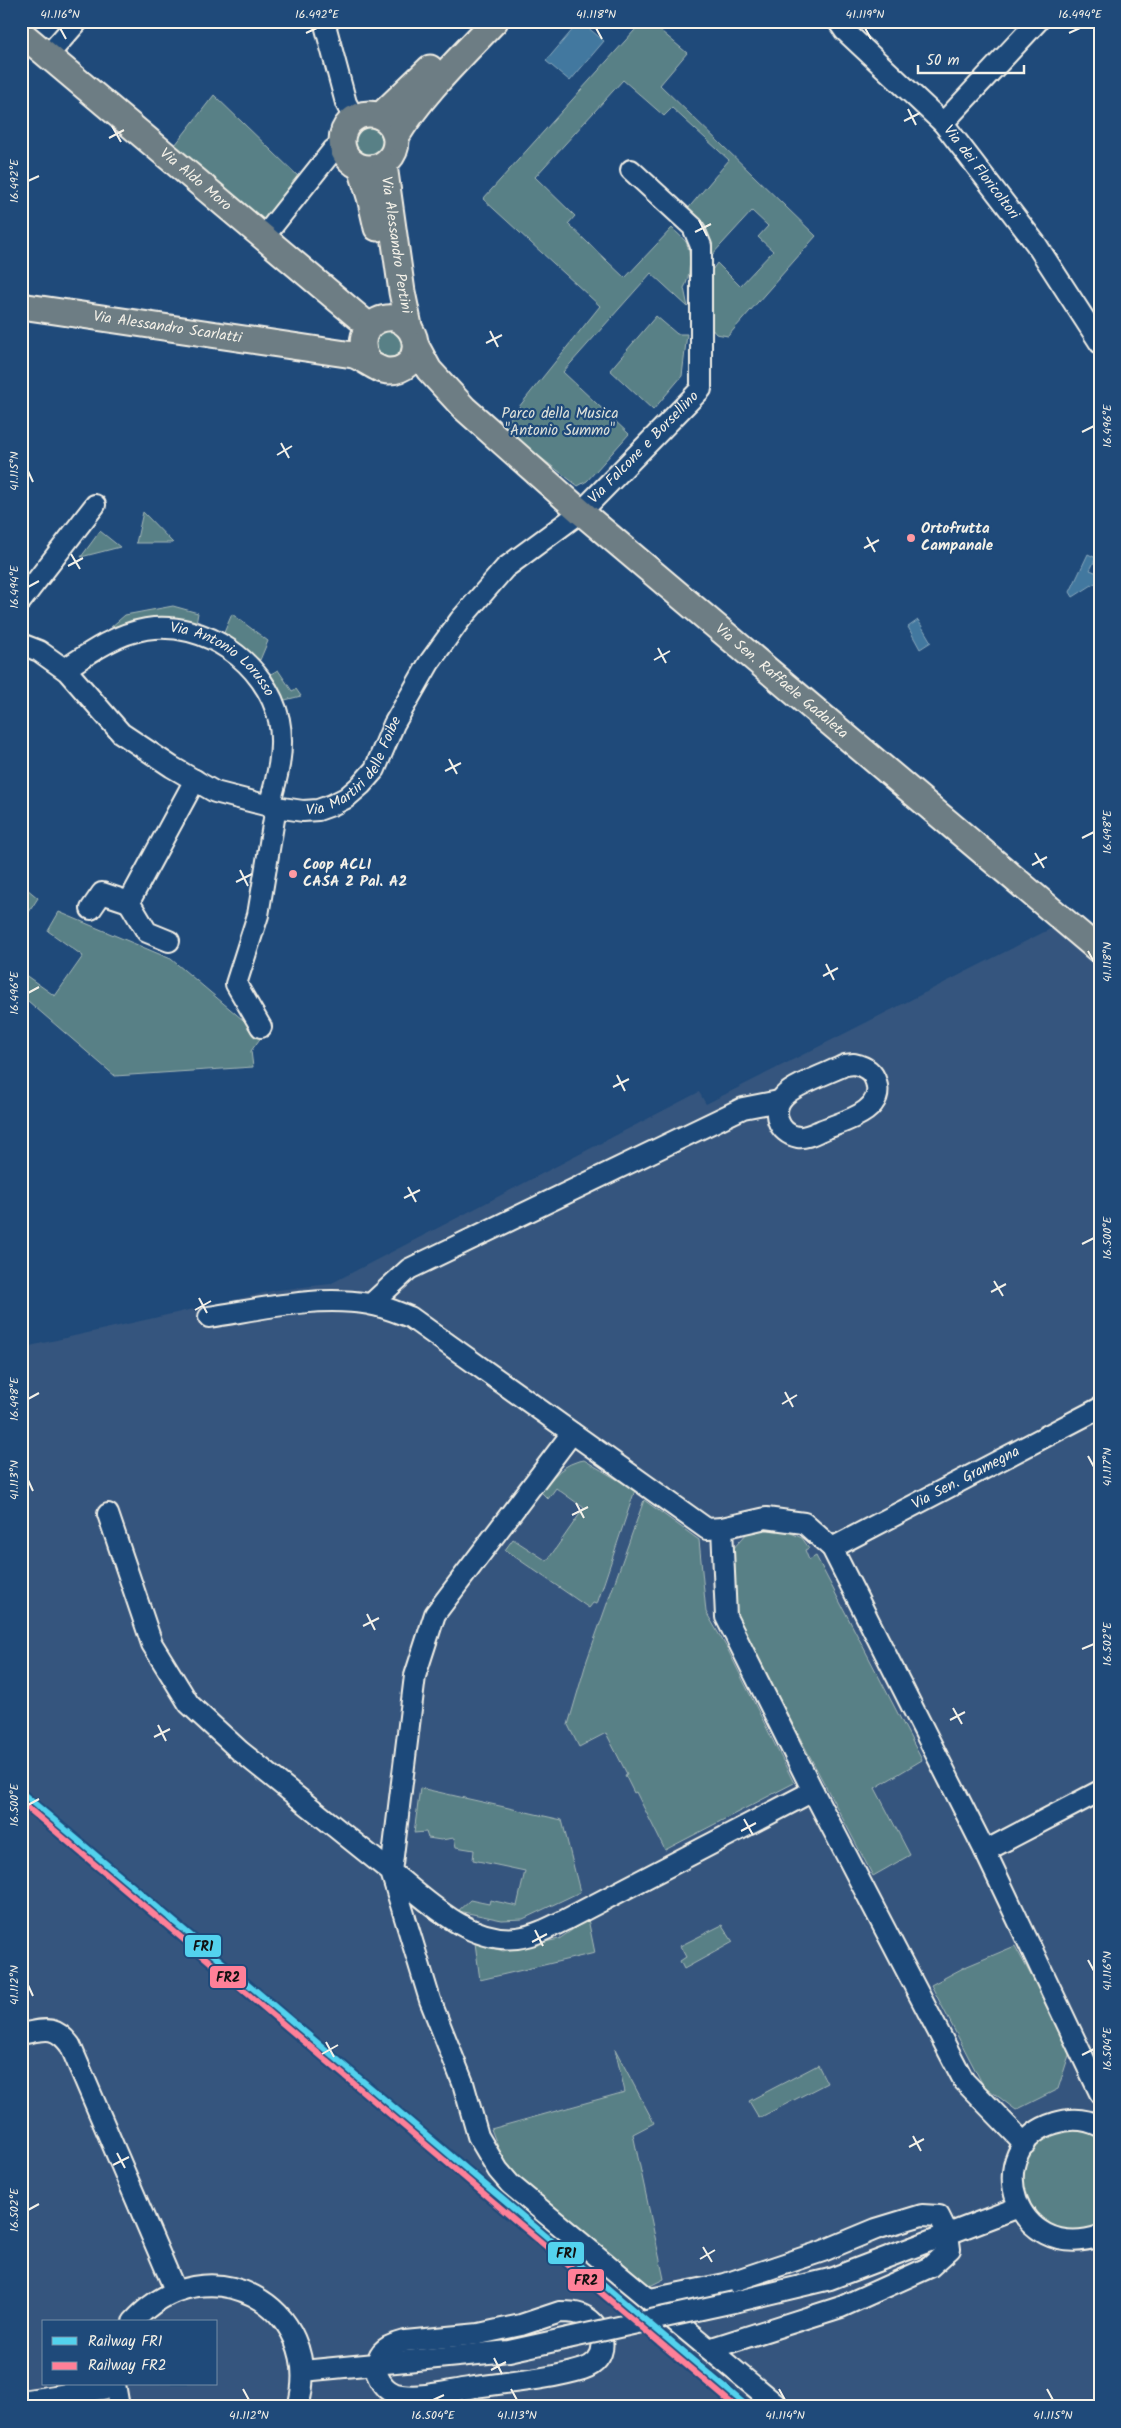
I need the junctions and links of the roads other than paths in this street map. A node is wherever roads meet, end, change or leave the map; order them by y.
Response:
1 (78, 21) edge
2 (324, 21) edge
3 (475, 21) edge
4 (494, 21) edge
5 (838, 21) edge
6 (1038, 21) edge
7 (21, 33) edge
8 (48, 55) junction
9 (380, 116) junction
10 (354, 118) junction
11 (943, 123) junction
12 (396, 137) junction
13 (341, 145) junction
14 (372, 166) junction
15 (631, 170) dead end
16 (263, 238) junction
17 (22, 308) edge
18 (389, 330) junction
19 (1100, 343) edge
20 (314, 348) junction
21 (367, 359) junction
22 (397, 370) junction
23 (464, 408) junction
24 (95, 505) dead end
25 (581, 512) junction
26 (21, 601) edge
27 (21, 644) edge
28 (65, 669) junction
29 (195, 780) junction
30 (272, 807) junction
31 (129, 902) junction
32 (91, 909) dead end
33 (170, 942) dead end
34 (1100, 951) edge
35 (260, 1026) dead end
36 (779, 1101) junction
37 (371, 1304) junction
38 (209, 1317) dead end
39 (1100, 1408) edge
40 (572, 1433) junction
41 (108, 1514) dead end
42 (722, 1528) junction
43 (832, 1548) junction
44 (813, 1791) junction
45 (1100, 1791) edge
46 (985, 1851) junction
47 (391, 1872) junction
48 (21, 2034) edge
49 (1100, 2093) edge
50 (1100, 2126) edge
51 (1024, 2144) junction
52 (1019, 2207) junction
53 (948, 2234) junction
54 (1100, 2236) edge
55 (175, 2290) junction
56 (650, 2299) junction
57 (135, 2320) edge
58 (709, 2349) junction
59 (376, 2364) junction
60 (303, 2371) junction
61 (116, 2393) edge
62 (21, 2402) edge
63 (298, 2407) edge
64 (778, 2407) edge

1 - 8 street
2 - 10 street
3 - 9 main road
4 - 12 main road
5 - 11 street, Via dei Floricoltori
6 - 11 street
7 - 8 main road, Via Aldo Moro
8 - 16 main road, Via Aldo Moro
9 - 10 main road
9 - 12 main road
10 - 13 main road
11 - 19 street, Via dei Floricoltori
12 - 14 main road
13 - 14 main road
13 - 16 street
14 - 18 main road, Via Alessandro Pertini
15 - 25 street, Via Falcone e Borsellino
16 - 18 main road, Via Aldo Moro
17 - 20 main road, Via Alessandro Scarlatti
18 - 20 main road, Via Alessandro Scarlatti
18 - 21 main road
18 - 22 main road
18 - 23 main road, Via Sen. Raffaele Gadaleta
20 - 21 main road, Via Alessandro Scarlatti
21 - 22 main road, Via Alessandro Scarlatti
22 - 23 main road, Via Sen. Raffaele Gadaleta
23 - 25 main road, Via Sen. Raffaele Gadaleta
24 - 26 street
25 - 30 street, Via Martiri delle Foibe
25 - 34 main road, Via Sen. Raffaele Gadaleta
27 - 28 street, Via Martiri delle Foibe
28 - 29 street, Via Martiri delle Foibe
28 - 30 street, Via Antonio Lorusso
29 - 30 street, Via Martiri delle Foibe
29 - 31 street
30 - 35 street, Via Antonio Lorusso
31 - 32 street
31 - 33 street
36 - 36 street
36 - 37 street
37 - 38 street
37 - 40 street
39 - 43 street, Via Sen. Gramegna
40 - 42 street
40 - 47 street
41 - 47 street
42 - 43 street
42 - 44 street
43 - 46 street
44 - 47 street
44 - 51 street
45 - 46 street
46 - 49 street
47 - 56 street
48 - 55 street
50 - 51 street
51 - 52 street
52 - 53 street
52 - 54 street
53 - 56 street
53 - 58 street
53 - 59 street, bridge
55 - 57 street
55 - 60 street
56 - 58 street
58 - 64 street
59 - 59 street
59 - 60 street
60 - 63 street
61 - 62 street

